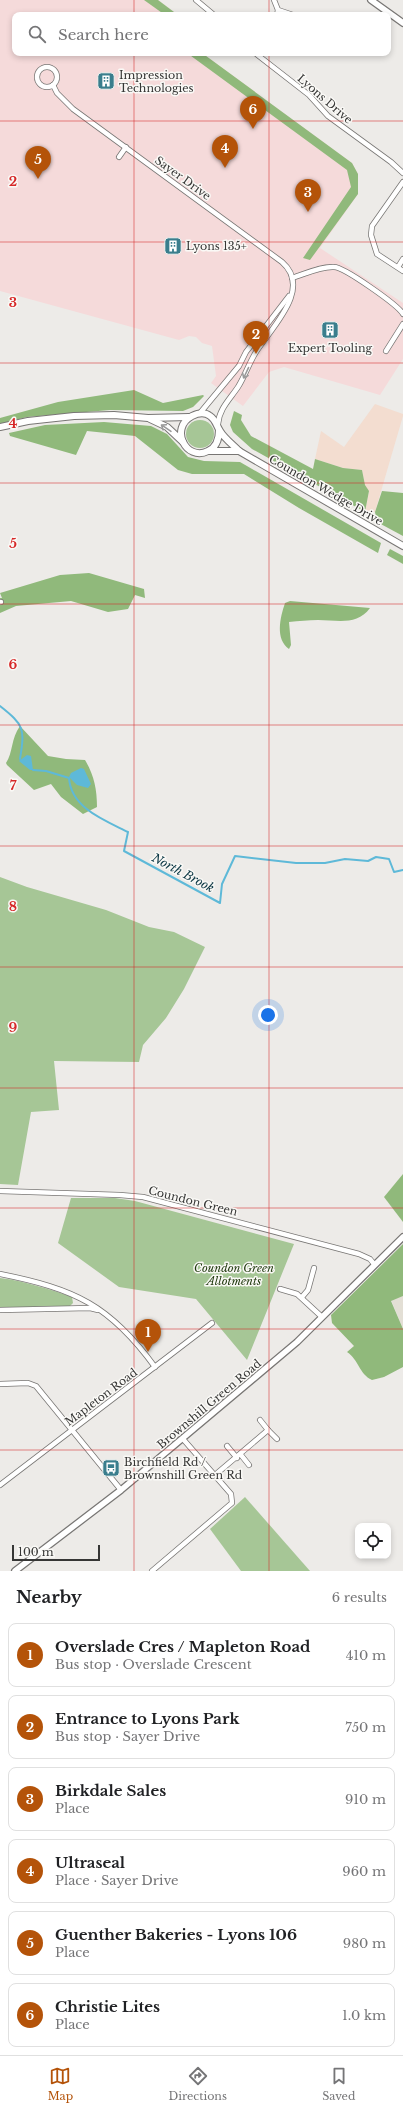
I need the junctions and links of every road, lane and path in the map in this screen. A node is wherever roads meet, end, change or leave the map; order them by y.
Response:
1 (196, 0) edge
2 (274, 0) edge
3 (371, 0) edge
4 (207, 12) edge
5 (278, 12) edge
6 (388, 12) edge
7 (391, 14) edge
8 (403, 23) edge
9 (258, 56) edge
10 (53, 85) junction
11 (126, 147) junction
12 (118, 157) dead end
13 (403, 173) edge
14 (403, 182) edge
15 (403, 259) edge
16 (398, 267) junction
17 (403, 271) edge
18 (292, 278) junction
19 (292, 291) junction
20 (403, 314) edge
21 (403, 324) edge
22 (386, 350) dead end
23 (200, 413) junction
24 (190, 417) junction
25 (148, 418) junction
26 (0, 427) edge
27 (218, 427) junction
28 (183, 442) junction
29 (209, 450) junction
30 (239, 451) junction
31 (403, 546) edge
32 (0, 1191) edge
33 (403, 1237) edge
34 (374, 1264) junction
35 (314, 1268) dead end
36 (0, 1274) edge
37 (280, 1289) dead end
38 (302, 1297) junction
39 (0, 1310) edge
40 (102, 1311) junction
41 (322, 1317) junction
42 (212, 1323) dead end
43 (155, 1367) junction
44 (0, 1384) edge
45 (260, 1420) dead end
46 (72, 1430) junction
47 (268, 1430) junction
48 (277, 1438) dead end
49 (183, 1439) junction
50 (227, 1446) dead end
51 (239, 1456) junction
52 (249, 1464) dead end
53 (215, 1475) junction
54 (0, 1485) edge
55 (121, 1490) junction
56 (15, 1571) edge
57 (152, 1571) edge

1 - 4 street
2 - 5 street
3 - 6 street
7 - 8 street
9 - 13 street, Lyons Drive
10 - 10 street
10 - 11 street, Sayer Drive
11 - 12 street
11 - 18 street, Sayer Drive
14 - 16 street
15 - 16 street
16 - 17 street
18 - 19 street
18 - 20 street
19 - 23 street
19 -> 27 street
21 - 22 street
23 - 24 main road, Coundon Wedge Drive
23 - 27 main road, Coundon Wedge Drive
24 - 25 main road, Coundon Wedge Drive
24 - 28 main road
25 - 26 main road, Coundon Wedge Drive
28 -> 25 main road, Coundon Wedge Drive
27 - 29 main road
27 - 30 main road, Coundon Wedge Drive
28 - 29 main road, Coundon Wedge Drive
29 - 30 main road, Coundon Wedge Drive
30 - 31 main road, Coundon Wedge Drive
32 - 34 street, Coundon Green
33 - 34 street, Brownshill Green Road
34 - 41 street, Brownshill Green Road
35 - 38 street
36 - 40 street
37 - 38 street
38 - 41 street
39 - 40 street
40 - 43 street
41 - 49 street, Brownshill Green Road
42 - 43 street, Mapleton Road
43 - 46 street, Mapleton Road
44 - 46 street
45 - 47 street
46 - 54 street, Mapleton Road
46 - 55 street
47 - 48 street
47 - 51 street
49 - 53 street
49 - 55 street, Brownshill Green Road
50 - 51 street
51 - 52 street
51 - 53 street
53 - 57 street
55 - 56 street, Brownshill Green Road

